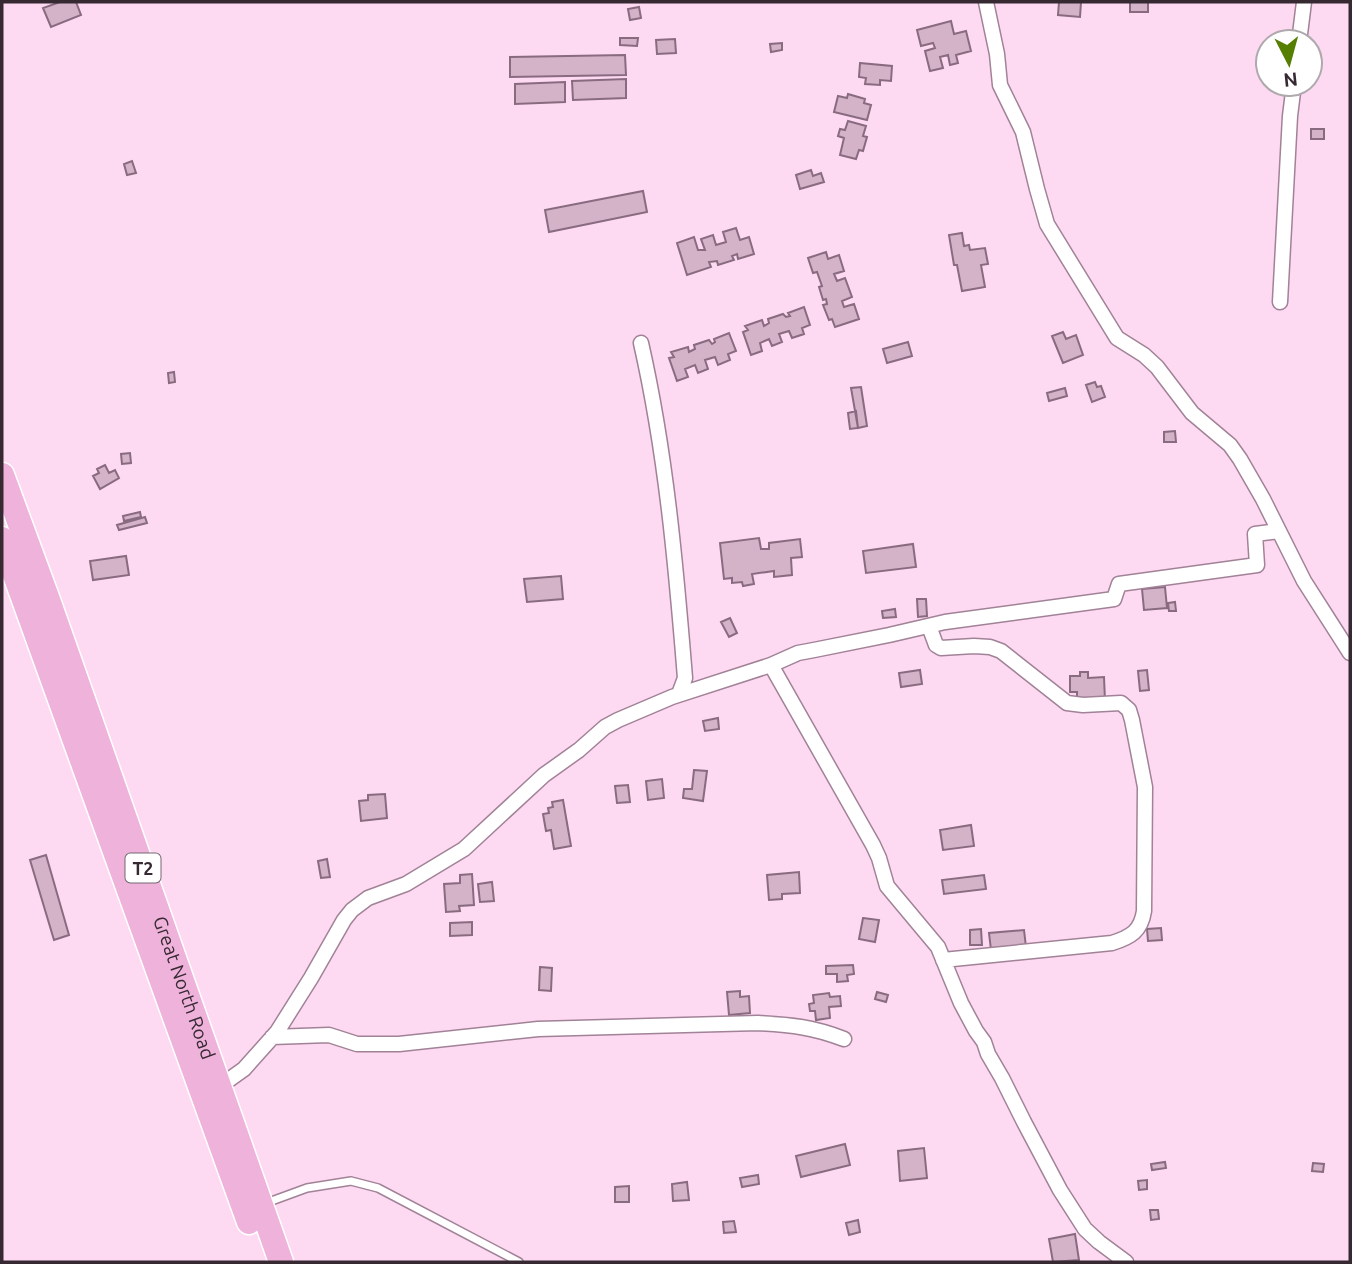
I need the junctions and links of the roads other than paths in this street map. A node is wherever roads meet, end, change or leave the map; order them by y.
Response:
1 (986, 2) edge
2 (1304, 2) edge
3 (1301, 28) edge
4 (1292, 98) edge
5 (1280, 302) dead end
6 (641, 343) dead end
7 (2, 475) edge
8 (6, 500) edge
9 (1279, 531) junction
10 (2, 539) edge
11 (929, 625) junction
12 (1350, 653) edge
13 (771, 665) junction
14 (679, 694) junction
15 (943, 960) junction
16 (272, 1037) junction
17 (844, 1039) dead end
18 (212, 1091) junction
19 (260, 1205) junction
20 (263, 1262) edge
21 (281, 1262) edge
22 (519, 1262) edge
23 (1126, 1262) edge

1 - 9 street
2 - 3 street
4 - 5 street
6 - 14 street
7 - 8 highway, Great North Road / T2
8 - 18 highway, Great North Road / T2
9 - 11 street
9 - 12 street
10 - 18 highway, Great North Road / T2
11 - 13 street
11 - 15 street
13 - 14 street
13 - 15 street
14 - 16 street
15 - 23 street
16 - 17 street
16 - 18 street
18 - 19 highway, Great North Road / T2
18 - 20 highway, Great North Road / T2
19 - 21 highway, Great North Road / T2
19 - 22 lane

